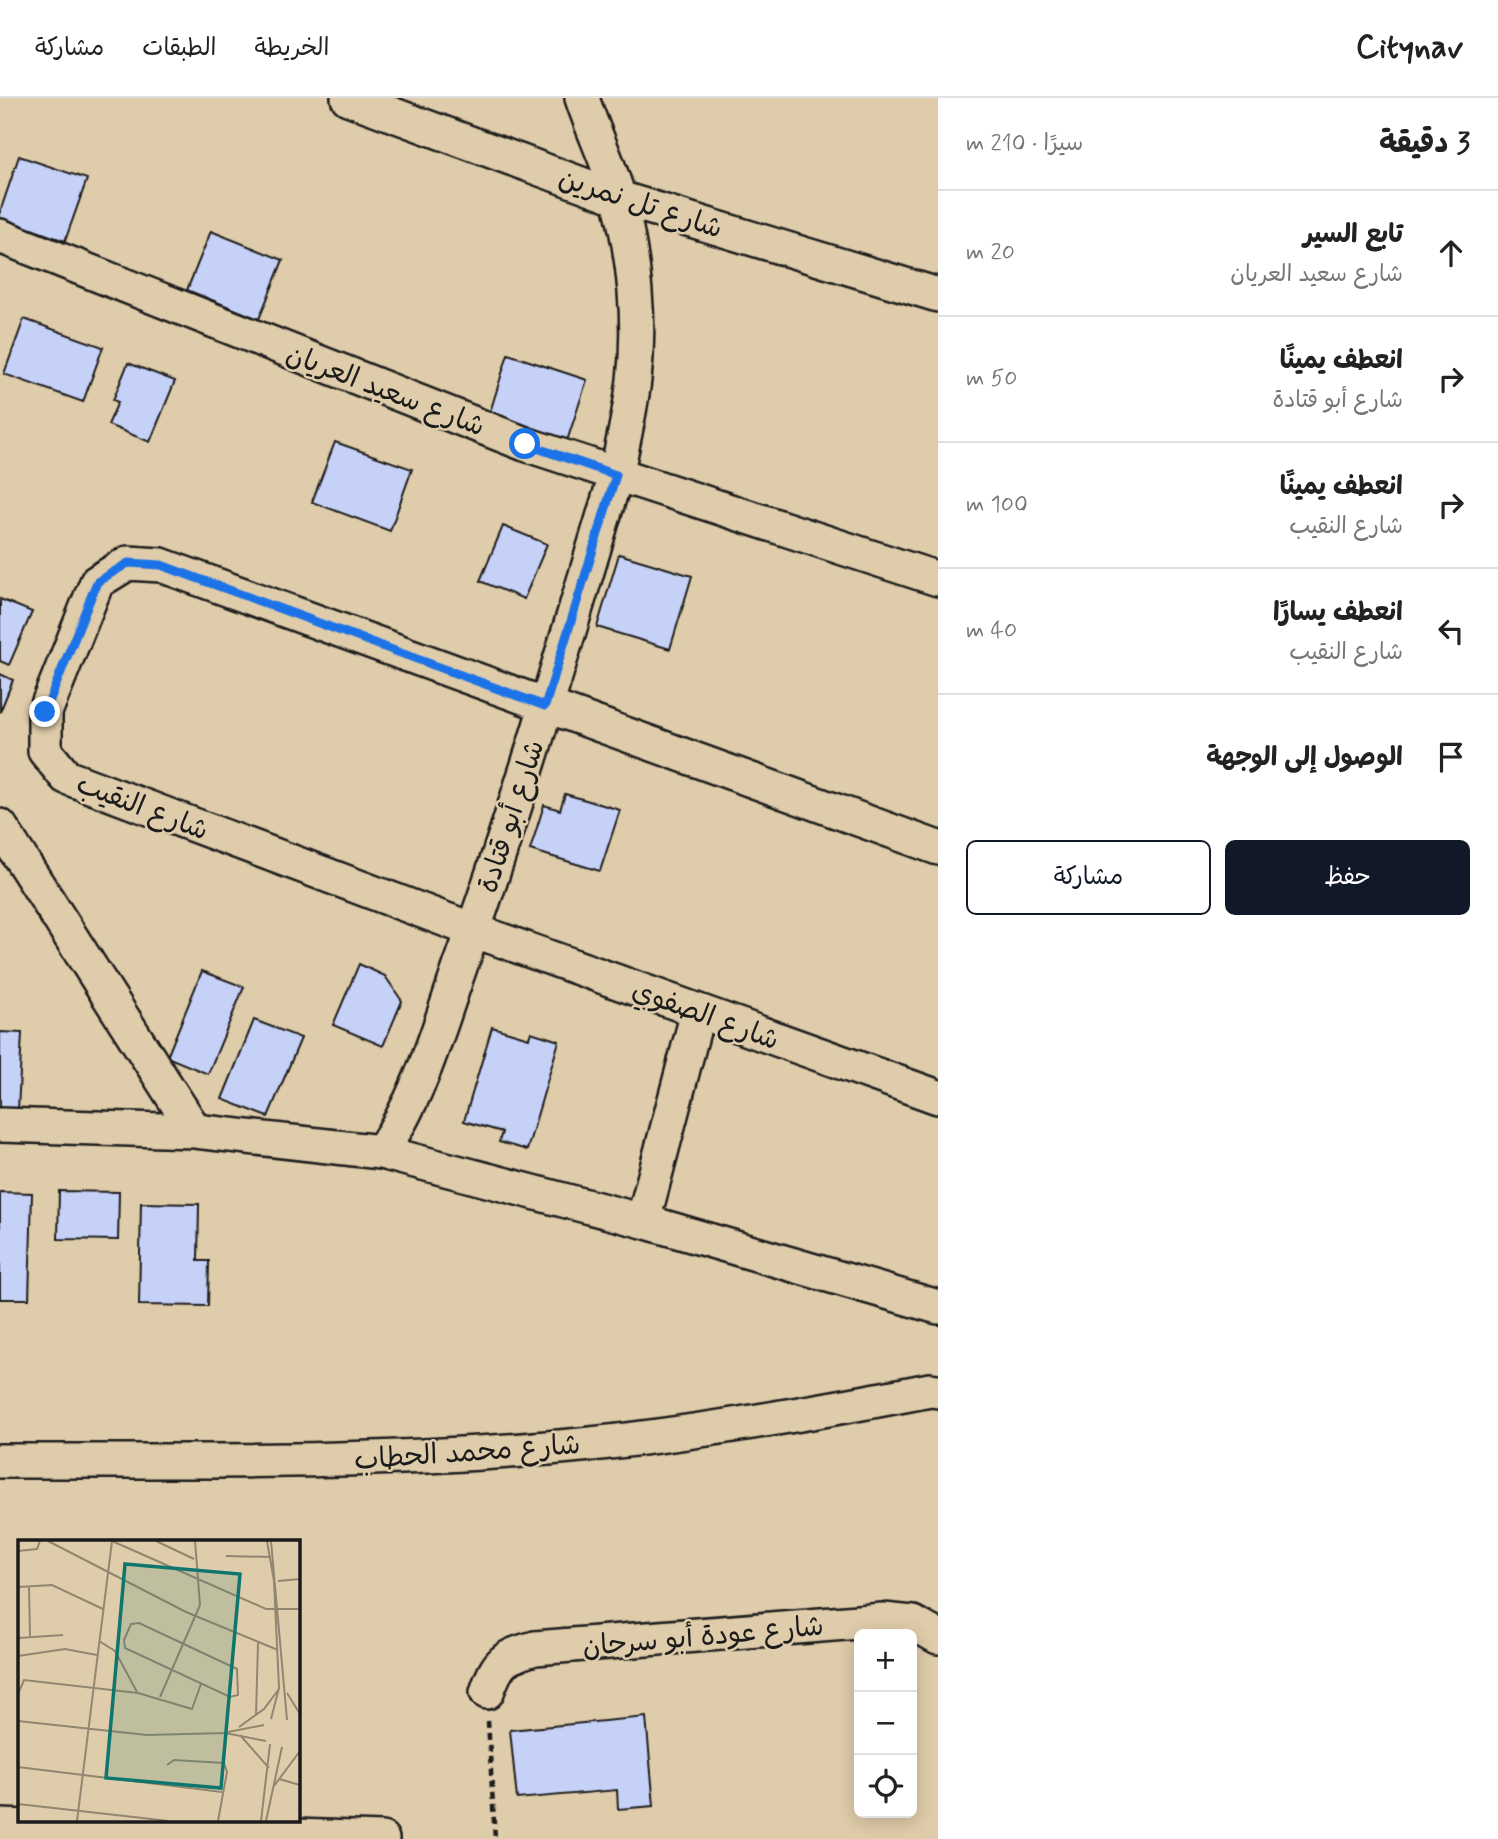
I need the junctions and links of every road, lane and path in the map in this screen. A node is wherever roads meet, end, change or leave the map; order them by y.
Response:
1 (348, 98) edge
2 (582, 98) edge
3 (618, 198) junction
4 (0, 236) edge
5 (938, 295) edge
6 (616, 475) junction
7 (938, 579) edge
8 (545, 706) junction
9 (0, 826) edge
10 (938, 848) edge
11 (473, 930) junction
12 (698, 1012) junction
13 (938, 1097) edge
14 (0, 1125) edge
15 (195, 1131) junction
16 (381, 1152) junction
17 (643, 1221) junction
18 (938, 1307) edge
19 (935, 1389) edge
20 (0, 1461) edge
21 (938, 1637) edge
22 (487, 1692) joint
23 (0, 1826) edge
24 (382, 1839) edge
25 (495, 1839) edge

1 - 3 street, شارع تل نمرين
2 - 3 street, شارع أبو قتادة
3 - 5 street, شارع تل نمرين
3 - 6 street, شارع أبو قتادة
4 - 6 street, شارع سعيد العريان
6 - 7 street, شارع سعيد العريان
6 - 8 street, شارع أبو قتادة
8 - 10 street
8 - 11 street, شارع أبو قتادة
8 - 11 street, شارع النقيب
9 - 15 street
11 - 12 street, شارع الصفوي
11 - 16 street, شارع أبو قتادة
12 - 13 street, شارع الصفوي
12 - 17 street
14 - 15 street
15 - 16 street
16 - 17 street
17 - 18 street
19 - 20 street, شارع محمد الحطاب
21 - 22 street, شارع عودة أبو سرحان
22 - 25 path
23 - 24 street

